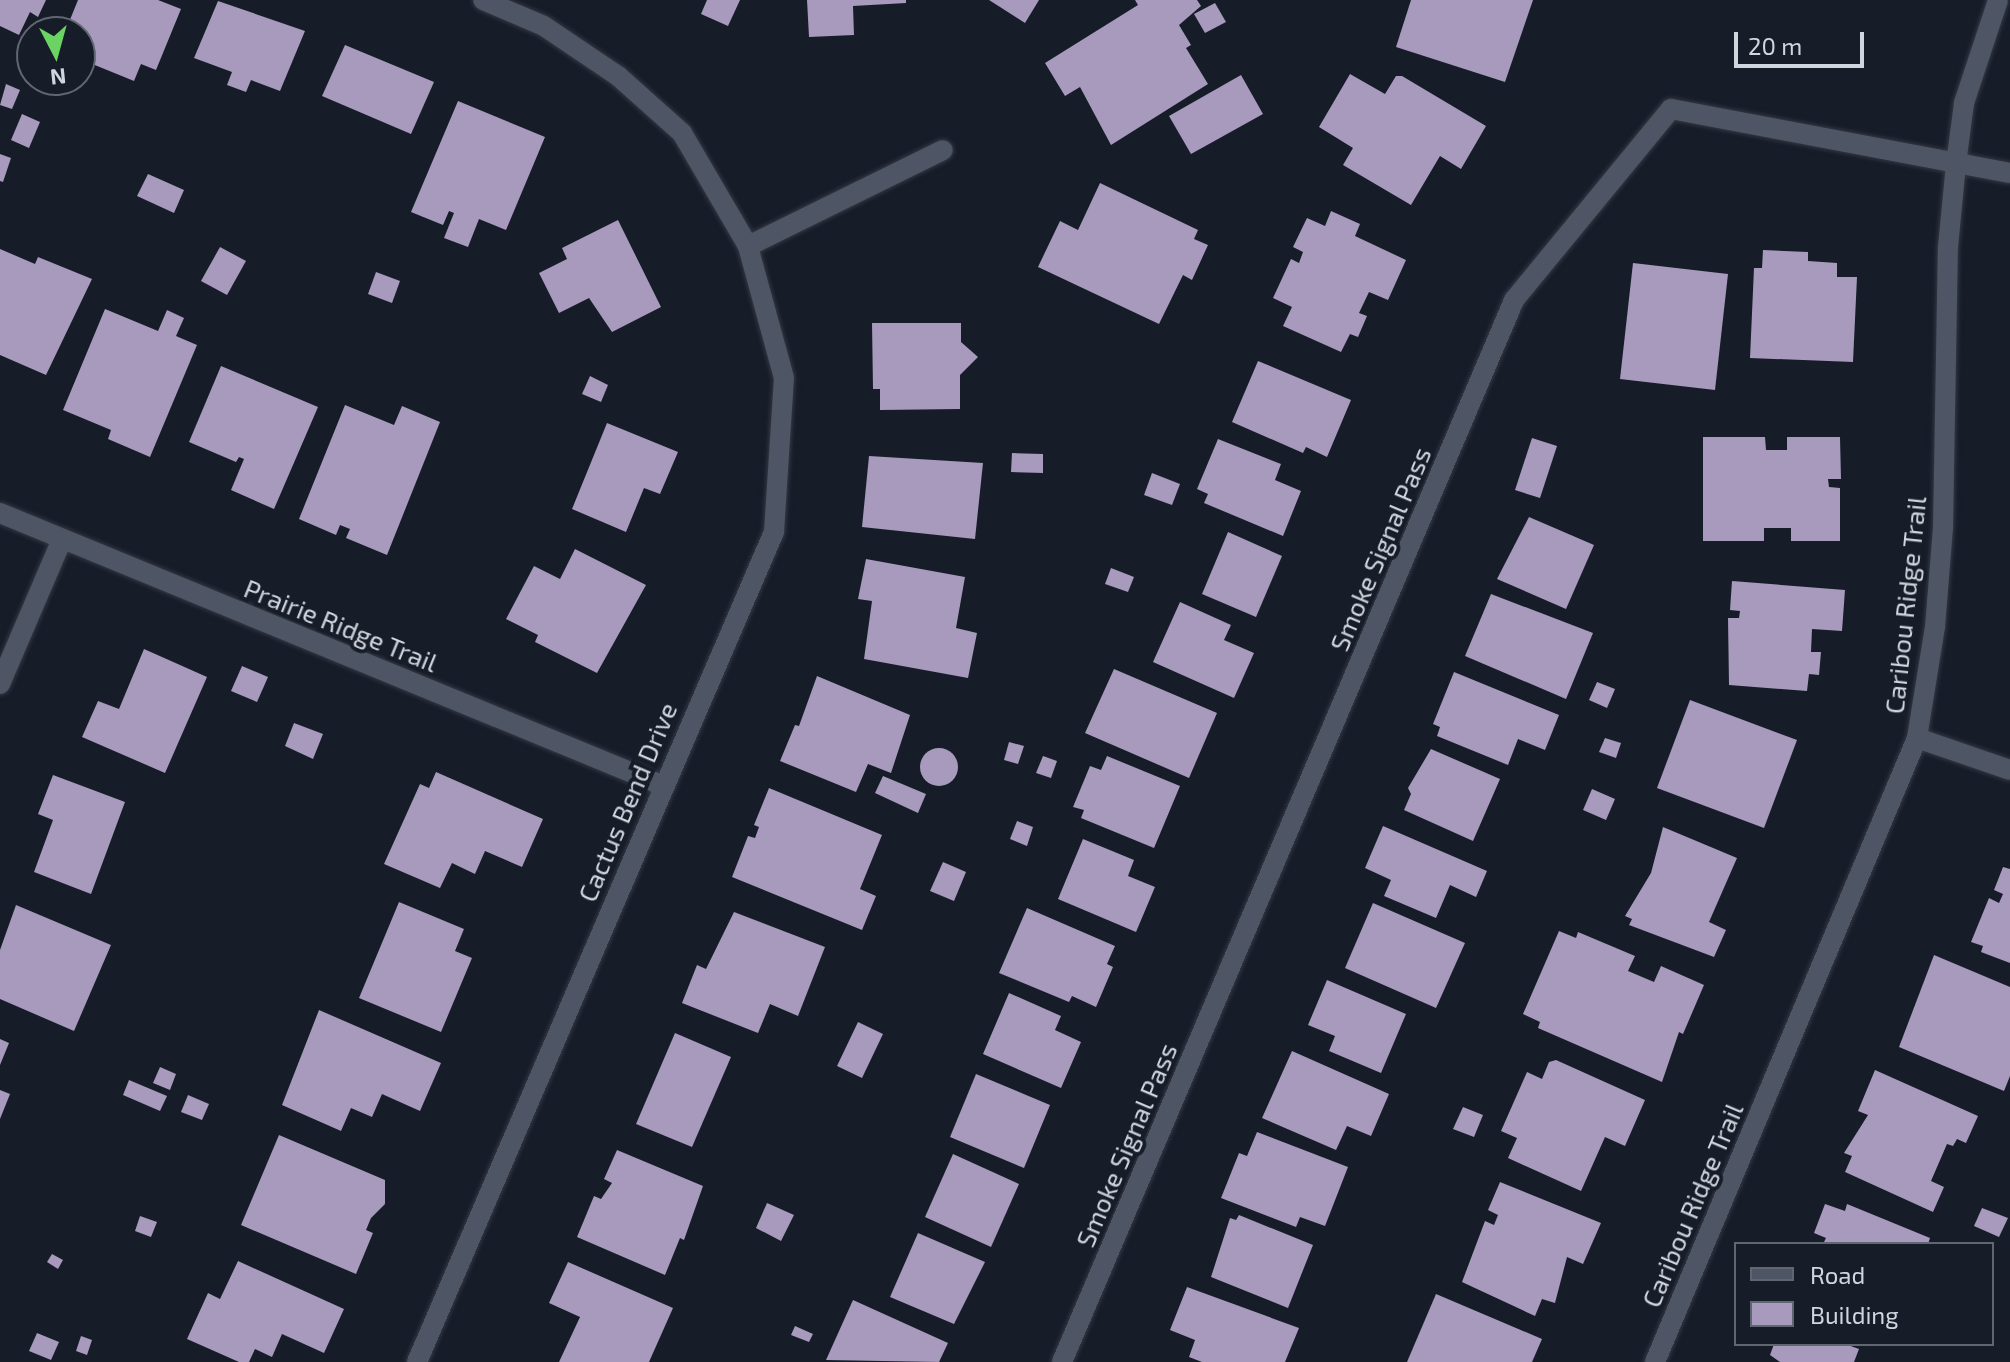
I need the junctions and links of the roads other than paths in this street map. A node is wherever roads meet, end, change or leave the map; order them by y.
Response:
1 (483, 0) edge
2 (1998, 0) edge
3 (943, 150) dead end
4 (1956, 164) junction
5 (2010, 173) edge
6 (748, 246) junction
7 (0, 513) edge
8 (62, 539) junction
9 (0, 684) edge
10 (1917, 738) junction
11 (2010, 770) edge
12 (662, 785) junction
13 (417, 1362) edge
14 (1062, 1362) edge
15 (1655, 1362) edge

1 - 6 street, Cactus Bend Drive
2 - 4 street, Caribou Ridge Trail
3 - 6 street
4 - 5 street, Smoke Signal Pass
4 - 10 street, Caribou Ridge Trail
4 - 14 street, Smoke Signal Pass
6 - 12 street, Cactus Bend Drive
7 - 8 street, Prairie Ridge Trail
8 - 9 street
8 - 12 street, Prairie Ridge Trail
10 - 11 street
10 - 15 street, Caribou Ridge Trail
12 - 13 street, Cactus Bend Drive

